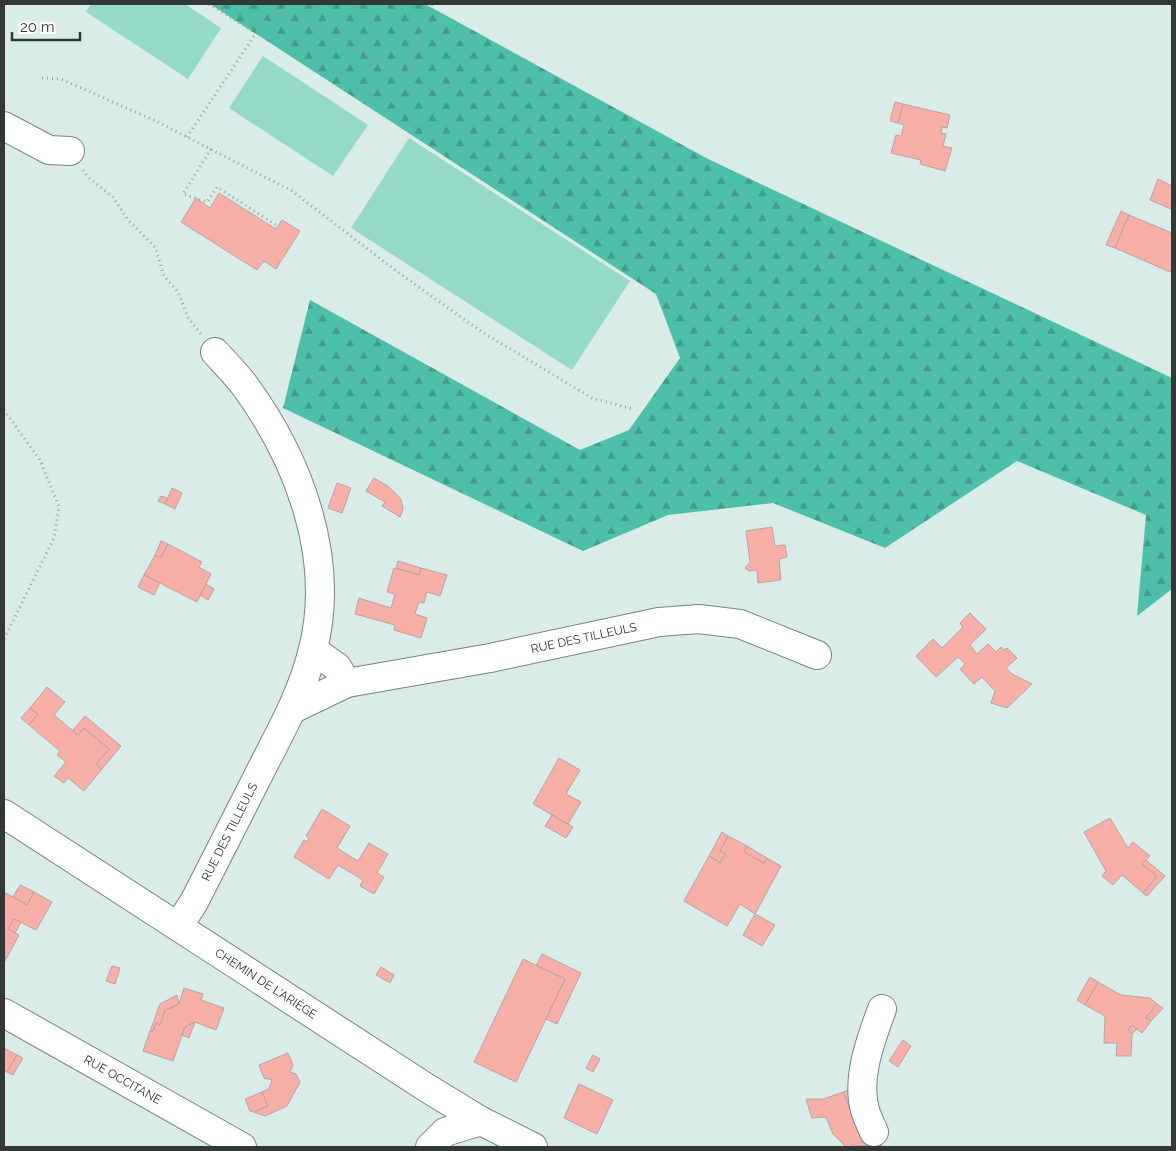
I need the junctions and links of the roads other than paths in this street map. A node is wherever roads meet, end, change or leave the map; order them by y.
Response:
1 (4, 126) edge
2 (70, 151) road end
3 (215, 352) road end
4 (313, 650) junction
5 (817, 656) dead end
6 (347, 684) junction
7 (293, 709) junction
8 (4, 814) edge
9 (178, 925) junction
10 (882, 1009) dead end
11 (4, 1013) edge
12 (427, 1088) junction
13 (481, 1121) junction
14 (874, 1132) dead end
15 (431, 1145) edge
16 (242, 1147) edge
17 (533, 1147) edge

1 - 2 street
3 - 4 street, RUE DES TILLEULS
4 - 6 street
4 - 7 street, RUE DES TILLEULS
5 - 6 street, RUE DES TILLEULS
6 - 7 street, RUE DES TILLEULS
7 - 9 street, RUE DES TILLEULS
8 - 9 street, CHEMIN DE L'ARIÈGE
9 - 12 street, CHEMIN DE L'ARIÈGE
10 - 14 street
11 - 16 street, RUE OCCITANE
12 - 13 street, CHEMIN DE L'ARIÈGE
12 - 15 street
13 - 15 street
13 - 17 street, CHEMIN DE L'ARIÈGE

